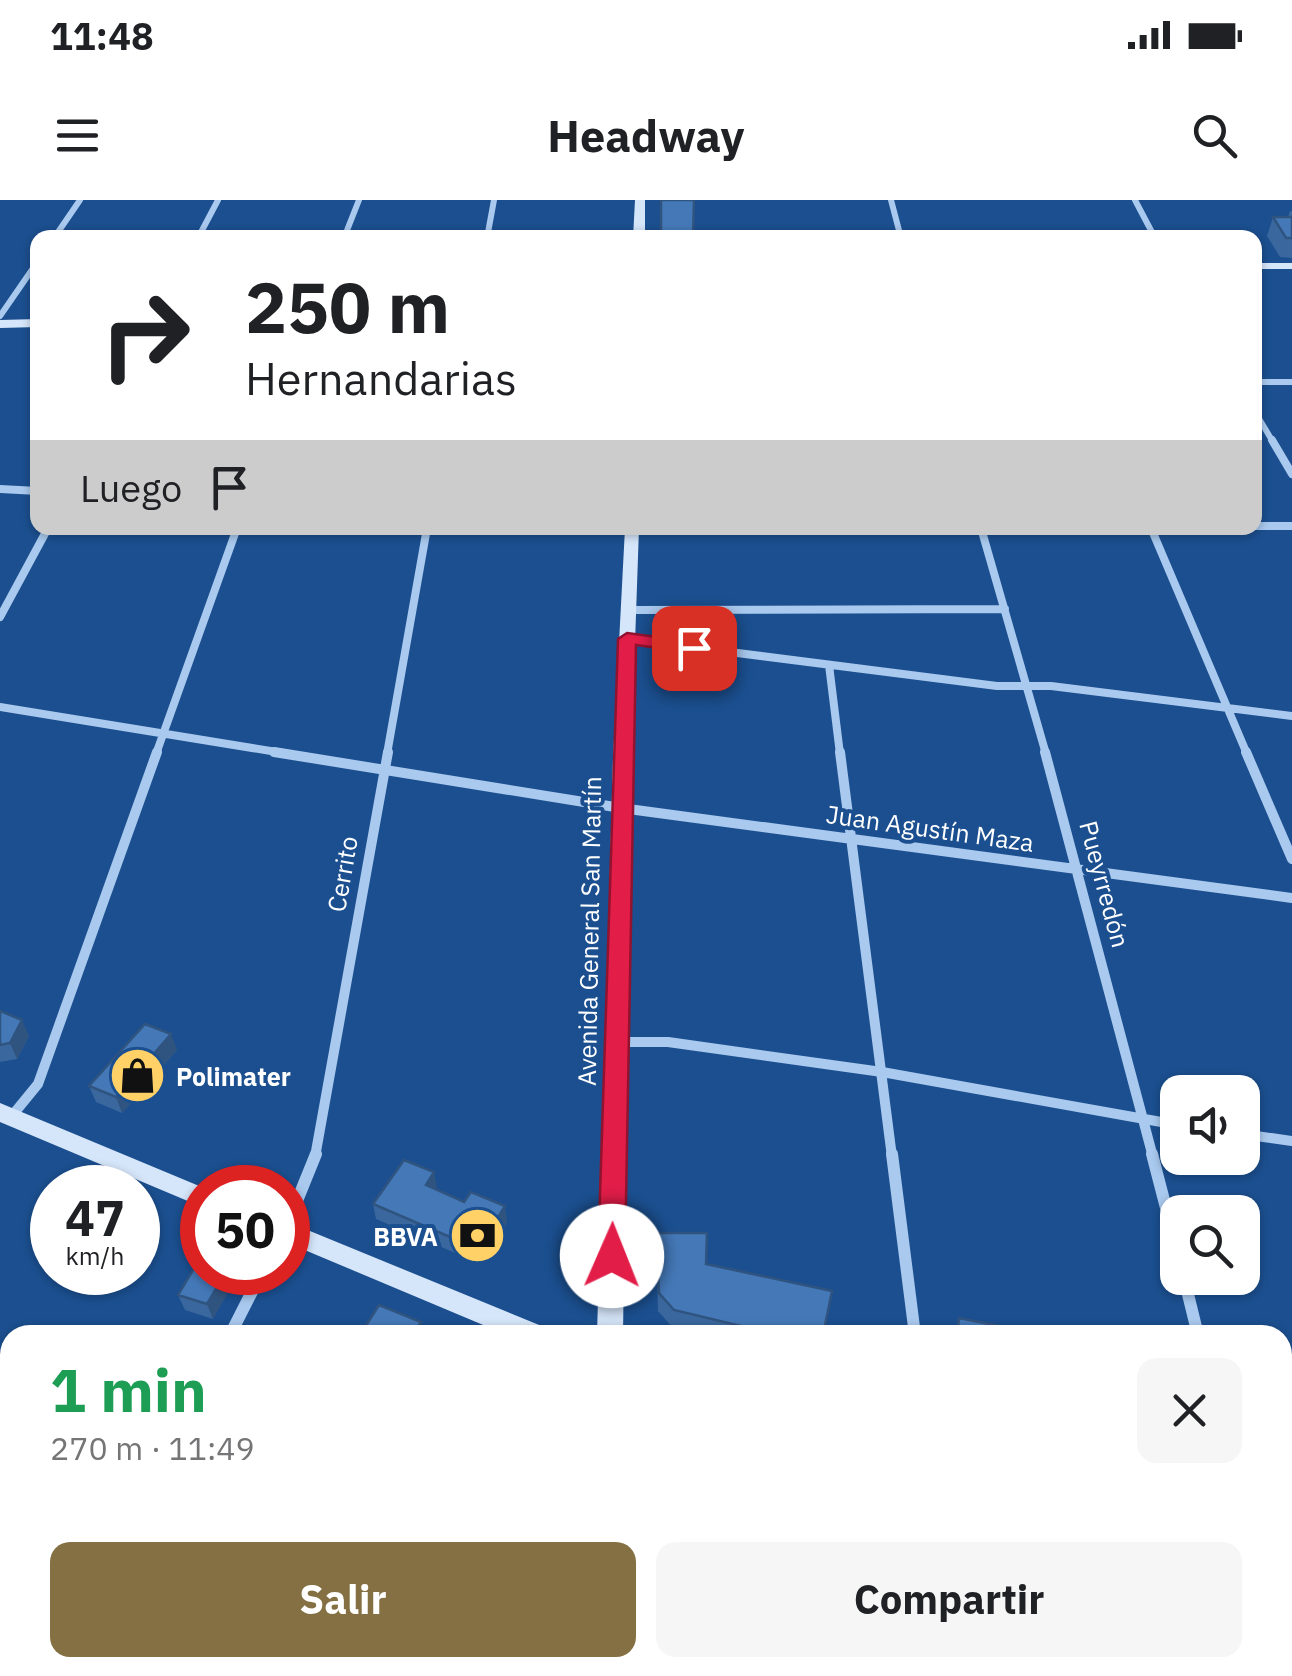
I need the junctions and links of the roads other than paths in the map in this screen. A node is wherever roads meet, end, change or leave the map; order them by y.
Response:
1 (80, 200) edge
2 (218, 200) edge
3 (359, 200) edge
4 (494, 200) edge
5 (640, 200) edge
6 (891, 200) edge
7 (1134, 200) edge
8 (59, 230) edge
9 (202, 230) edge
10 (347, 230) edge
11 (488, 230) edge
12 (639, 230) edge
13 (899, 230) edge
14 (1151, 230) edge
15 (1262, 266) edge
16 (1292, 266) edge
17 (30, 273) edge
18 (0, 316) edge
19 (30, 323) edge
20 (0, 324) edge
21 (1262, 382) edge
22 (1292, 382) edge
23 (1262, 424) edge
24 (1292, 474) edge
25 (0, 490) edge
26 (30, 491) edge
27 (1262, 526) edge
28 (1292, 526) edge
29 (44, 535) edge
30 (235, 535) edge
31 (427, 535) edge
32 (632, 535) edge
33 (984, 535) edge
34 (1154, 535) edge
35 (1005, 609) junction
36 (629, 610) junction
37 (0, 617) edge
38 (627, 639) junction
39 (829, 665) junction
40 (1026, 686) junction
41 (0, 707) edge
42 (1226, 708) junction
43 (1292, 716) edge
44 (164, 734) junction
45 (383, 768) junction
46 (622, 808) junction
47 (850, 838) junction
48 (1292, 859) edge
49 (1078, 869) junction
50 (1292, 898) edge
51 (616, 1042) junction
52 (882, 1072) junction
53 (6, 1115) edge
54 (1143, 1120) junction
55 (1160, 1122) edge
56 (1260, 1137) edge
57 (1292, 1142) edge
58 (310, 1169) edge
59 (180, 1188) edge
60 (1163, 1195) edge
61 (310, 1241) edge
62 (250, 1295) edge
63 (1188, 1295) edge
64 (235, 1325) edge
65 (512, 1325) edge
66 (610, 1325) edge
67 (914, 1325) edge
68 (1196, 1325) edge

1 - 8 street
2 - 9 street
3 - 10 street
4 - 11 street
5 - 12 main road
6 - 13 street
7 - 14 street
15 - 16 main road
17 - 18 street
19 - 20 main road
21 - 22 street
23 - 24 street
25 - 26 street
27 - 28 street
29 - 37 street
30 - 44 street
31 - 45 street, Cerrito
32 - 36 main road, Avenida General San Martín
33 - 35 street, Pueyrredón
34 - 42 street
35 - 36 street
35 - 40 street, Pueyrredón
36 - 38 main road, Avenida General San Martín
38 - 39 street
38 - 46 main road, Avenida General San Martín
39 - 40 street
39 - 47 street
40 - 42 street
40 - 49 street, Pueyrredón
41 - 44 street, Juan Agustín Maza
42 - 43 street
42 - 48 street
44 - 45 street, Juan Agustín Maza
44 - 53 street
45 - 46 street, Juan Agustín Maza
45 - 58 street, Cerrito
46 - 47 street, Juan Agustín Maza
46 - 51 main road, Avenida General San Martín
47 - 49 street, Juan Agustín Maza
47 - 52 street
49 - 50 street, Juan Agustín Maza
49 - 54 street, Pueyrredón
51 - 52 street
51 - 66 main road, Avenida General San Martín
52 - 54 street
52 - 67 street
53 - 59 main road
54 - 55 street
54 - 60 street, Pueyrredón
56 - 57 street
61 - 65 main road
62 - 64 street
63 - 68 street

